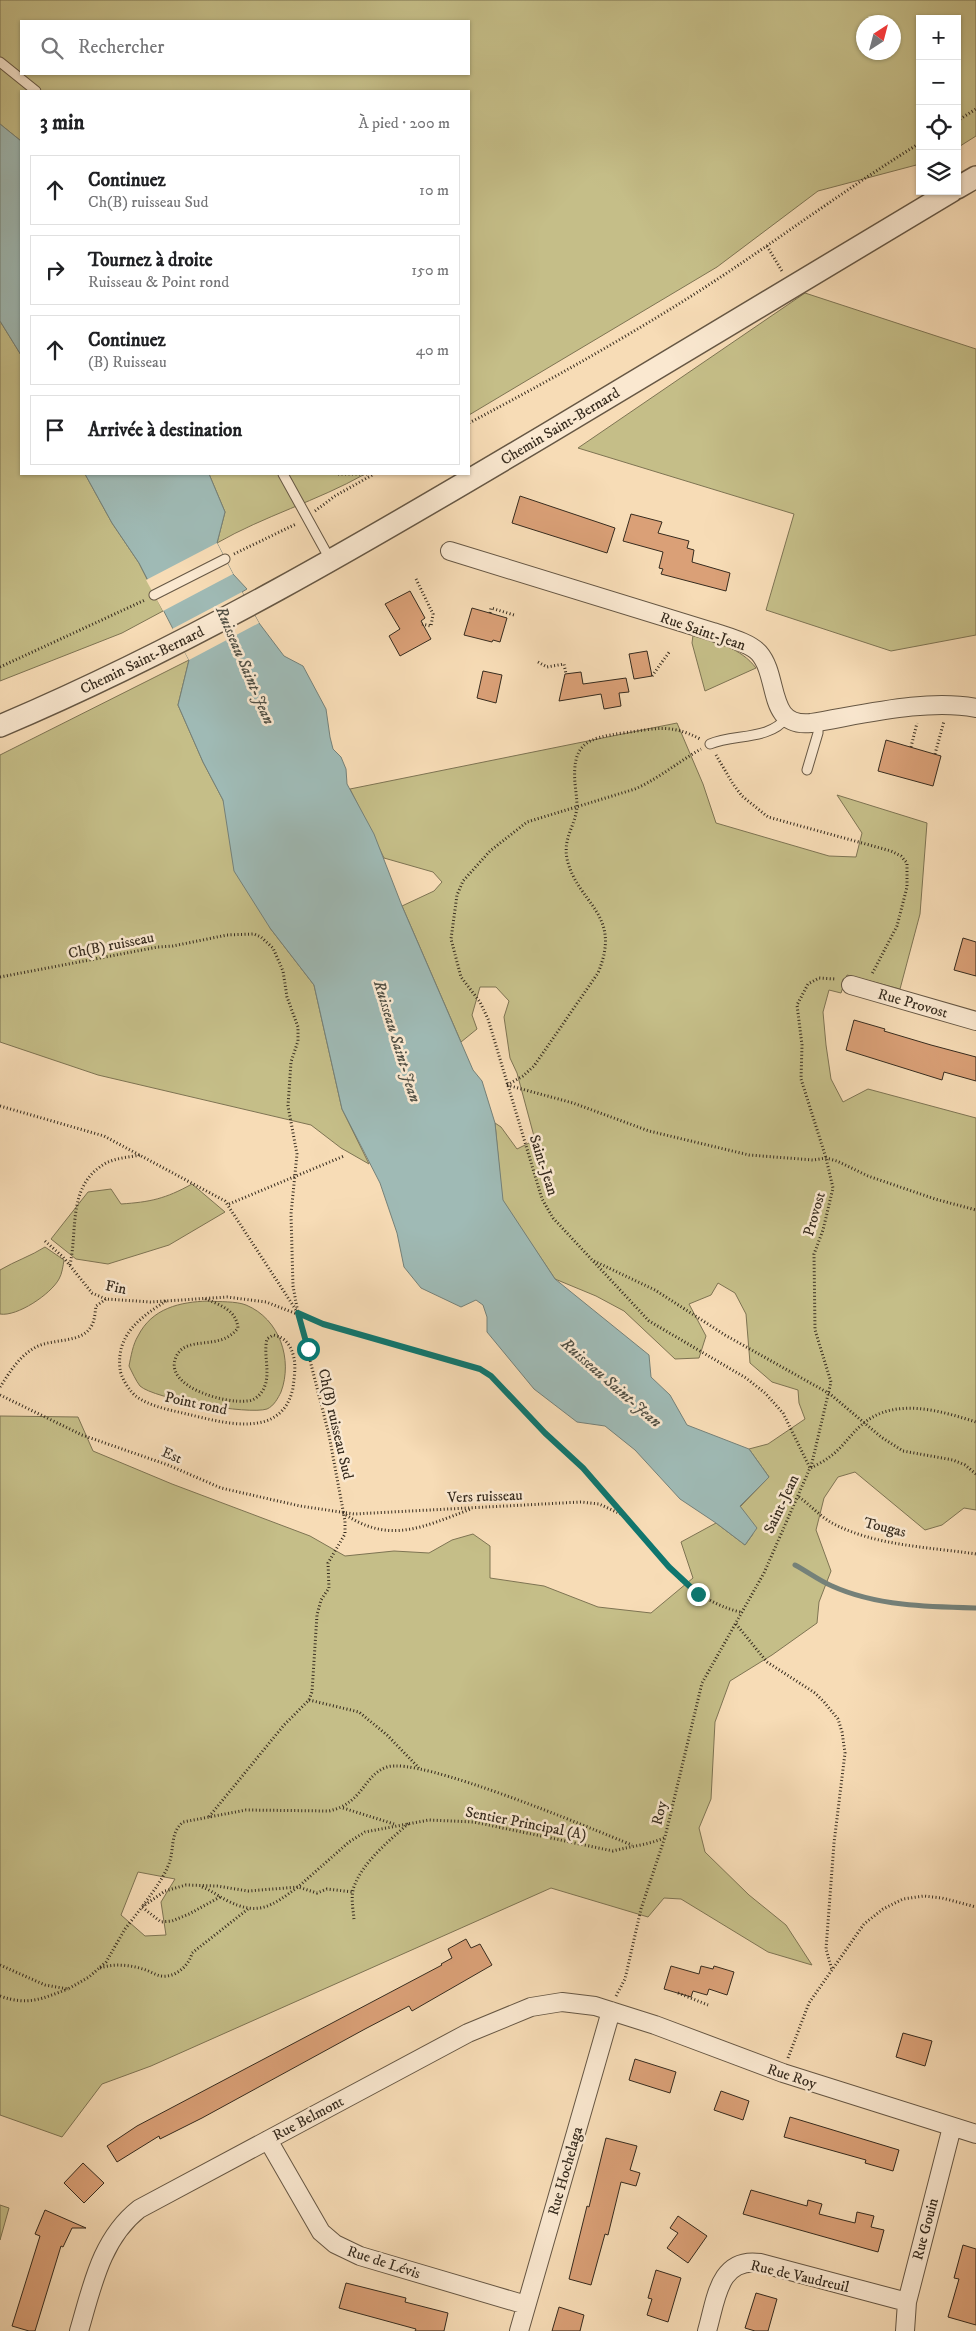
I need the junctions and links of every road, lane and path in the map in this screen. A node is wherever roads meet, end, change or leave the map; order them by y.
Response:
1 (0, 62) edge
2 (35, 90) edge
3 (976, 110) edge
4 (961, 119) edge
5 (916, 146) edge
6 (976, 177) edge
7 (961, 186) edge
8 (945, 195) edge
9 (767, 246) junction
10 (783, 272) dead end
11 (470, 422) edge
12 (284, 475) edge
13 (372, 475) edge
14 (307, 519) junction
15 (450, 552) dead end
16 (225, 559) joint
17 (331, 561) junction
18 (416, 579) dead end
19 (154, 595) joint
20 (490, 613) dead end
21 (514, 615) dead end
22 (422, 624) dead end
23 (670, 651) dead end
24 (538, 662) dead end
25 (0, 666) edge
26 (566, 674) dead end
27 (652, 676) dead end
28 (948, 704) junction
29 (921, 706) junction
30 (976, 708) edge
31 (786, 718) junction
32 (818, 722) junction
33 (0, 726) edge
34 (710, 744) junction
35 (911, 747) dead end
36 (935, 754) dead end
37 (807, 770) dead end
38 (577, 807) junction
39 (0, 977) edge
40 (858, 987) junction
41 (976, 1021) edge
42 (507, 1085) junction
43 (0, 1106) edge
44 (141, 1155) junction
45 (344, 1156) dead end
46 (826, 1158) junction
47 (296, 1178) junction
48 (229, 1204) junction
49 (976, 1210) edge
50 (45, 1241) dead end
51 (592, 1260) junction
52 (70, 1265) junction
53 (203, 1298) junction
54 (106, 1299) junction
55 (166, 1300) junction
56 (298, 1313) junction
57 (0, 1387) edge
58 (830, 1394) junction
59 (0, 1395) edge
60 (976, 1422) edge
61 (864, 1423) junction
62 (810, 1468) junction
63 (976, 1474) edge
64 (799, 1497) junction
65 (474, 1508) junction
66 (342, 1512) junction
67 (626, 1516) junction
68 (976, 1554) edge
69 (740, 1612) junction
70 (736, 1624) junction
71 (309, 1700) junction
72 (420, 1769) junction
73 (342, 1808) junction
74 (208, 1818) junction
75 (410, 1822) junction
76 (396, 1825) junction
77 (665, 1837) junction
78 (632, 1845) junction
79 (199, 1886) junction
80 (298, 1888) junction
81 (353, 1892) junction
82 (220, 1896) junction
83 (142, 1907) junction
84 (976, 1907) edge
85 (248, 1909) junction
86 (354, 1919) dead end
87 (0, 1965) edge
88 (98, 1969) junction
89 (832, 1970) junction
90 (68, 1989) junction
91 (678, 1993) dead end
92 (0, 1996) edge
93 (708, 2005) dead end
94 (611, 2011) junction
95 (783, 2073) junction
96 (952, 2127) junction
97 (976, 2134) edge
98 (268, 2140) junction
99 (907, 2302) junction
100 (526, 2305) junction
101 (79, 2331) edge
102 (519, 2331) edge
103 (707, 2331) edge
104 (906, 2331) edge

1 - 2 lane
3 - 4 path
5 - 9 path
6 - 7 street
8 - 17 street, Chemin Saint-Bernard
9 - 10 path
9 - 11 path
12 - 14 lane
13 - 14 path
14 - 16 path
14 - 17 lane
15 - 31 street, Rue Saint-Jean
16 - 19 lane
17 - 33 street, Chemin Saint-Bernard
18 - 22 path
19 - 25 path
20 - 21 path
23 - 27 path
24 - 26 path
28 - 29 street
28 - 30 street
28 - 36 path
29 - 32 street
29 - 35 path
31 - 32 street
31 - 34 lane
32 - 37 lane
34 - 38 path, Saint-Jean
34 - 38 path
34 - 40 path
38 - 42 path
38 - 42 path, Saint-Jean
39 - 47 path, Ch(B) ruisseau
40 - 41 street, Rue Provost
40 - 46 path, Provost
42 - 46 path
42 - 51 path, Saint-Jean
43 - 44 path
44 - 48 path
44 - 52 path
45 - 47 path
46 - 49 path
46 - 58 path, Provost
47 - 48 path
47 - 56 path, Ch(B) ruisseau
48 - 56 path
50 - 52 path, Fin
51 - 58 path
51 - 62 path, Saint-Jean
52 - 54 path, Fin
53 - 55 path, Fin
53 - 55 path, Point rond
53 - 56 path, Fin
54 - 55 path, Fin
54 - 57 path
56 - 66 path, Ch(B) ruisseau Sud
56 - 67 path, Fin
58 - 61 path
58 - 62 path, Provost
59 - 66 path, Est
60 - 61 path
61 - 62 path
61 - 63 path
62 - 64 path, Saint-Jean
64 - 68 path, Tougas
64 - 69 path, Saint-Jean
65 - 66 path, Vers ruisseau
65 - 66 path
65 - 67 path, Vers ruisseau
66 - 71 path, Ch(B) ruisseau Sud
67 - 69 path, Fin
69 - 70 path, Saint-Jean
70 - 77 path, Roy
70 - 89 path
71 - 72 path
71 - 74 path
72 - 73 path
72 - 78 path
73 - 74 path
73 - 76 path
74 - 83 path
75 - 76 path, Sentier Principal (A)
75 - 78 path, Sentier Principal (A)
75 - 81 path
76 - 80 path, Sentier Principal (A)
77 - 78 path, Sentier Principal (A)
77 - 94 path, Roy
79 - 80 path
79 - 82 path
79 - 83 path
80 - 81 path
80 - 85 path, Sentier Principal (A)
81 - 86 path
82 - 83 path
82 - 85 path
83 - 88 path
84 - 89 path
85 - 88 path
87 - 90 path
88 - 90 path
89 - 95 path
90 - 92 path
91 - 93 path
94 - 95 street, Rue Roy
94 - 98 street, Rue Belmont
94 - 100 street, Rue Hochelaga
95 - 96 street, Rue Roy
96 - 97 street, Rue Roy
96 - 99 street, Rue Gouin
98 - 100 street, Rue de Lévis
98 - 101 street, Rue Belmont
99 - 103 street, Rue de Vaudreuil
99 - 104 street, Rue Gouin
100 - 102 street, Rue Hochelaga

